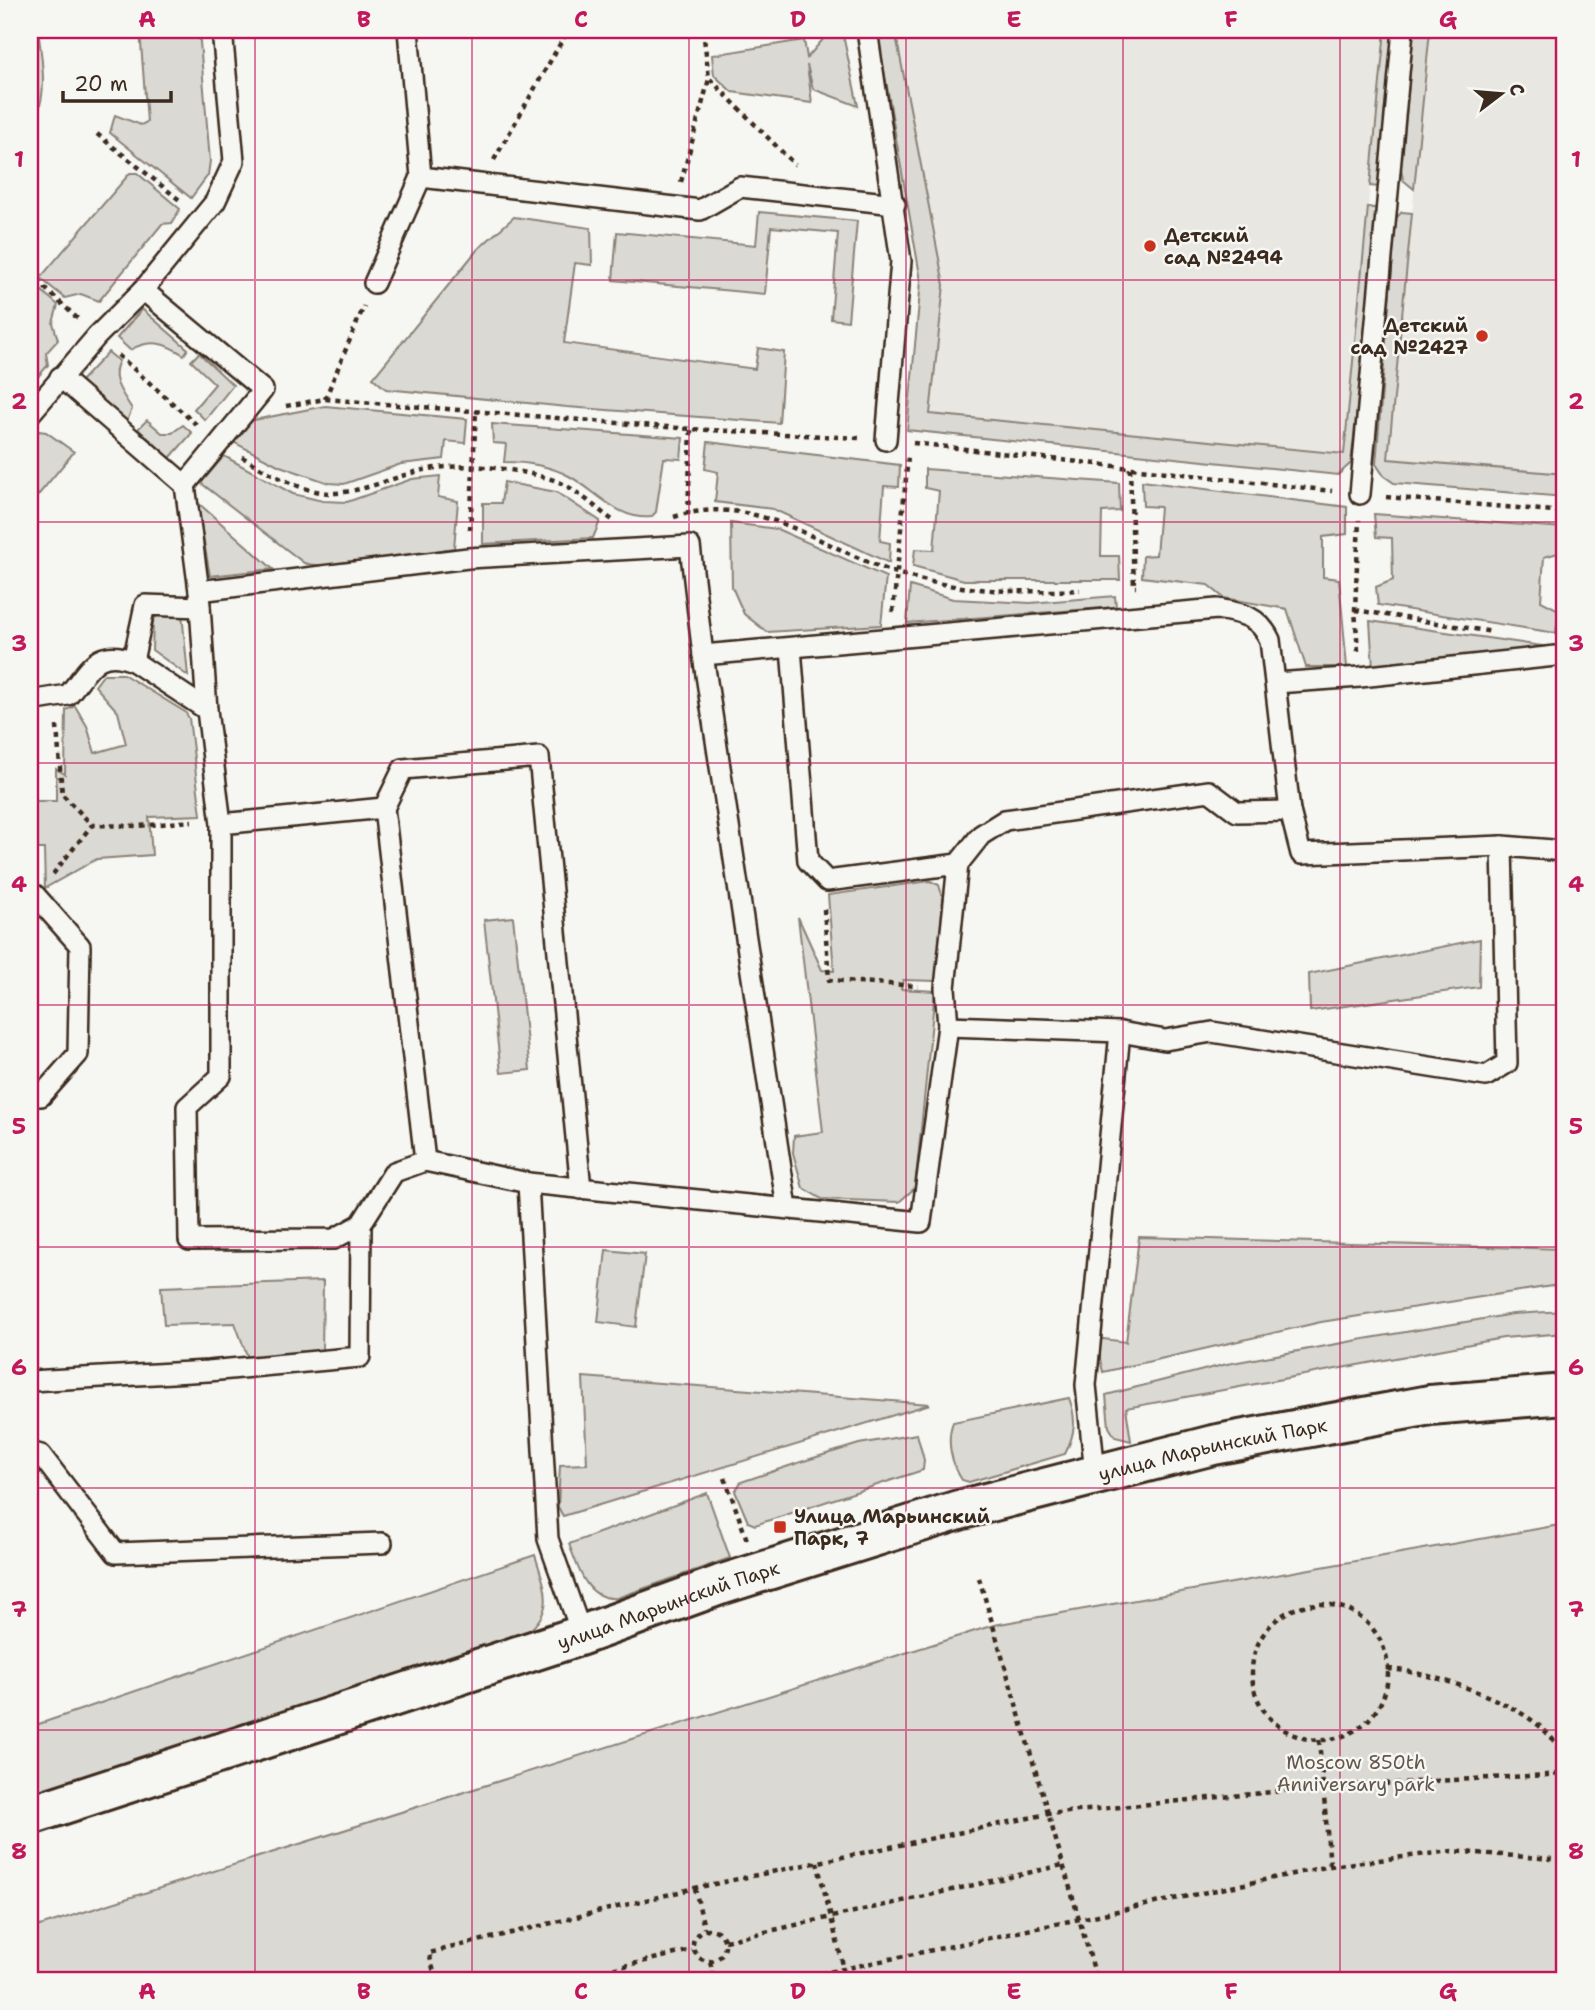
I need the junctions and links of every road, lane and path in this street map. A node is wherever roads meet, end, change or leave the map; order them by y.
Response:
1 (222, 30) edge
2 (408, 30) edge
3 (568, 30) edge
4 (703, 30) edge
5 (867, 30) edge
6 (1403, 30) edge
7 (709, 78) junction
8 (97, 134) dead end
9 (421, 177) junction
10 (481, 182) junction
11 (824, 195) junction
12 (895, 204) junction
13 (675, 206) junction
14 (202, 217) junction
15 (30, 274) edge
16 (374, 283) joint
17 (143, 290) junction
18 (97, 337) junction
19 (60, 377) junction
20 (325, 399) dead end
21 (476, 410) dead end
22 (30, 414) edge
23 (691, 429) dead end
24 (886, 440) dead end
25 (910, 443) dead end
26 (221, 445) junction
27 (474, 467) junction
28 (1130, 468) dead end
29 (185, 485) junction
30 (1360, 494) joint
31 (688, 512) junction
32 (667, 519) dead end
33 (624, 523) dead end
34 (690, 545) junction
35 (468, 558) junction
36 (899, 574) junction
37 (1134, 587) junction
38 (1146, 587) dead end
39 (1121, 588) dead end
40 (1081, 590) dead end
41 (199, 599) junction
42 (1355, 610) junction
43 (1500, 634) dead end
44 (889, 641) junction
45 (791, 648) junction
46 (703, 655) junction
47 (1565, 656) edge
48 (133, 661) junction
49 (1360, 677) junction
50 (1276, 683) junction
51 (55, 697) junction
52 (30, 701) edge
53 (207, 710) junction
54 (384, 808) junction
55 (1290, 811) junction
56 (221, 821) junction
57 (92, 825) junction
58 (1502, 846) junction
59 (1565, 851) edge
60 (958, 864) junction
61 (828, 881) junction
62 (33, 895) edge
63 (945, 988) junction
64 (948, 1026) junction
65 (1120, 1032) junction
66 (30, 1096) edge
67 (425, 1161) junction
68 (528, 1183) junction
69 (581, 1189) junction
70 (787, 1208) junction
71 (361, 1224) junction
72 (30, 1381) edge
73 (1565, 1394) edge
74 (30, 1452) edge
75 (1095, 1473) junction
76 (382, 1543) dead end
77 (979, 1578) dead end
78 (582, 1634) junction
79 (1388, 1669) junction
80 (1319, 1740) junction
81 (1563, 1774) edge
82 (1323, 1787) junction
83 (1048, 1814) junction
84 (30, 1815) edge
85 (1564, 1829) edge
86 (1563, 1860) edge
87 (817, 1862) junction
88 (1063, 1865) junction
89 (1330, 1866) junction
90 (695, 1888) junction
91 (1079, 1917) junction
92 (832, 1919) junction
93 (704, 1928) junction
94 (725, 1941) junction
95 (692, 1950) junction
96 (710, 1962) junction
97 (844, 1969) junction
98 (436, 1980) edge
99 (565, 1980) edge
100 (715, 1980) edge
101 (791, 1980) edge
102 (1097, 1980) edge

1 - 14 lane
2 - 9 lane
3 - 10 path
4 - 7 path
5 - 12 lane
6 - 30 lane
7 - 11 path
7 - 13 path
8 - 14 path
9 - 10 lane
9 - 16 lane
10 - 13 lane
11 - 12 lane
11 - 13 lane
12 - 24 lane
14 - 17 lane
15 - 18 path
16 - 20 path
17 - 18 lane
17 - 26 lane
18 - 19 lane
18 - 26 path
19 - 22 lane
19 - 29 lane
21 - 27 path
23 - 31 path
25 - 36 path
26 - 27 path
26 - 29 lane
27 - 33 path
27 - 35 path
28 - 37 path
29 - 41 lane
30 - 42 path
31 - 32 path
31 - 34 path
31 - 36 path
34 - 35 lane
34 - 46 lane
35 - 41 lane
36 - 40 path
36 - 44 path
37 - 38 path
37 - 39 path
41 - 48 lane
41 - 53 lane
42 - 43 path
42 - 49 path
44 - 45 lane
44 - 50 lane
45 - 46 lane
45 - 61 lane
46 - 70 lane
47 - 49 lane
48 - 51 lane
48 - 53 lane
49 - 50 lane
50 - 55 lane
51 - 52 lane
51 - 57 path
53 - 56 lane
54 - 56 lane
54 - 67 lane
54 - 69 lane
55 - 58 lane
55 - 60 lane
56 - 57 path
56 - 71 lane
57 - 62 path
58 - 59 lane
58 - 65 lane
60 - 61 lane
60 - 63 lane
61 - 63 path
62 - 66 lane
63 - 64 lane
64 - 65 lane
64 - 70 lane
65 - 75 lane
67 - 68 lane
67 - 71 lane
68 - 69 lane
68 - 78 lane
69 - 70 lane
71 - 72 lane
73 - 75 main road, улица Марьинский Парк
74 - 76 lane
75 - 78 main road, улица Марьинский Парк
77 - 83 path
78 - 84 main road, улица Марьинский Парк
79 - 80 path
79 - 80 path
79 - 81 path
80 - 82 path
81 - 82 path
81 - 85 path
82 - 83 path
82 - 89 path
83 - 87 path
83 - 88 path
85 - 86 path
86 - 89 path
87 - 90 path
87 - 92 path
88 - 91 path
88 - 92 path
89 - 91 path
90 - 93 path
90 - 98 path
91 - 97 path
91 - 102 path
92 - 94 path
92 - 97 path
93 - 94 path
93 - 95 path
94 - 96 path
95 - 96 path
95 - 99 path
96 - 100 path
97 - 101 path

